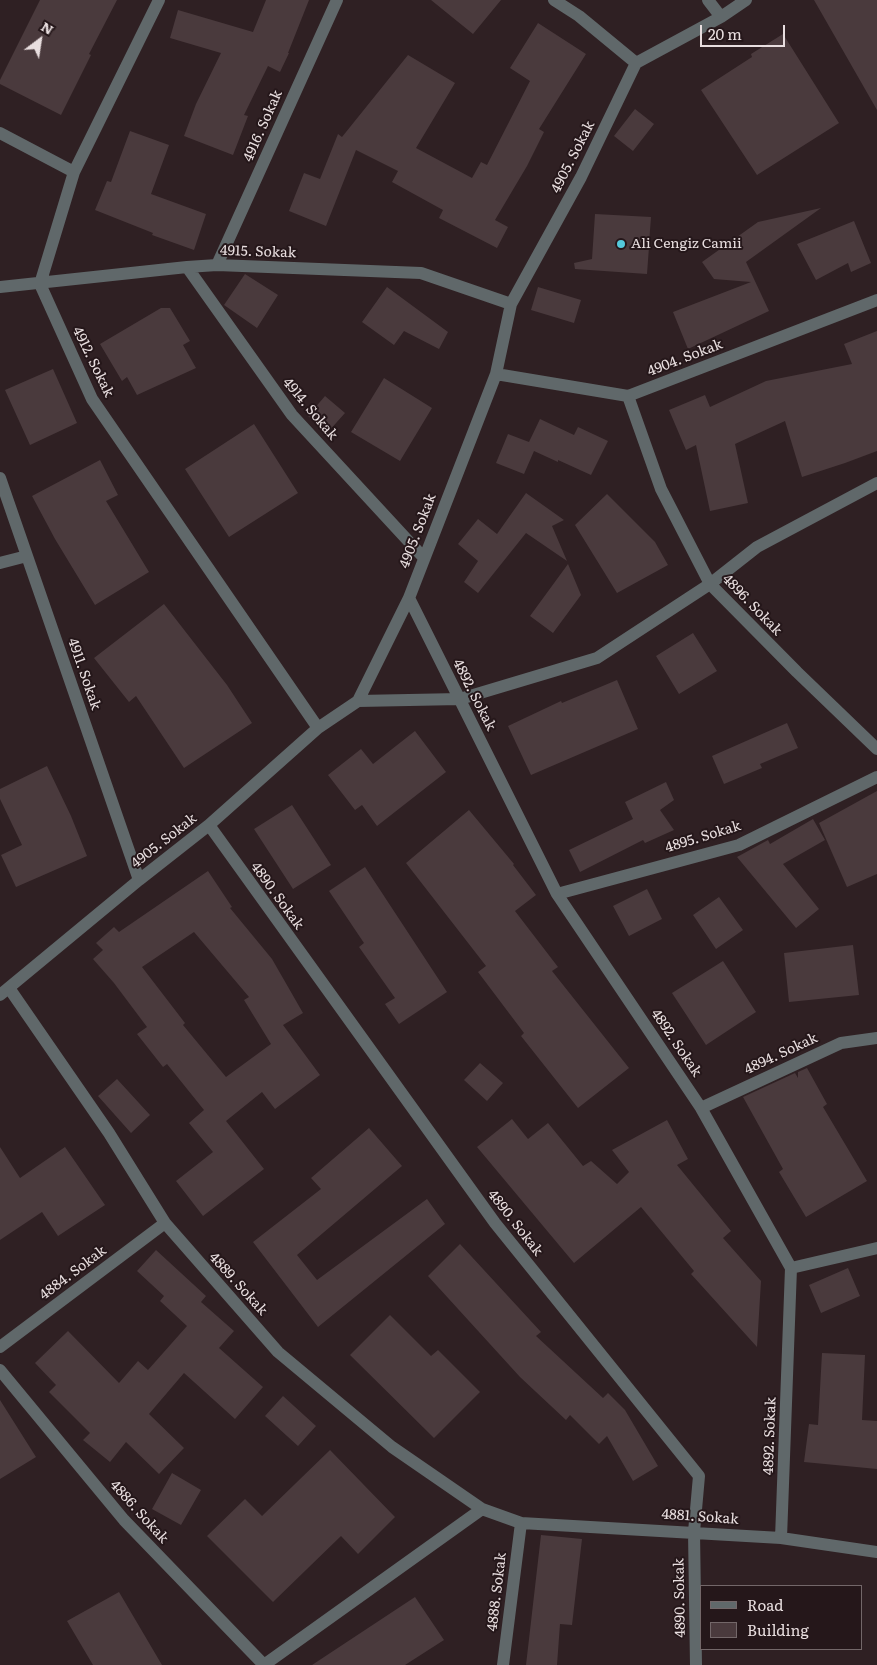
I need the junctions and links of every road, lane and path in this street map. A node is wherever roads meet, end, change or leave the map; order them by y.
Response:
1 (159, 0) edge
2 (338, 0) edge
3 (554, 0) edge
4 (708, 0) edge
5 (746, 0) edge
6 (721, 16) junction
7 (636, 63) junction
8 (0, 133) edge
9 (74, 172) junction
10 (217, 265) junction
11 (187, 267) junction
12 (40, 284) junction
13 (0, 287) edge
14 (877, 300) edge
15 (511, 304) junction
16 (496, 374) junction
17 (628, 396) junction
18 (0, 478) edge
19 (877, 483) edge
20 (27, 556) junction
21 (424, 558) junction
22 (0, 563) edge
23 (710, 584) junction
24 (408, 598) junction
25 (460, 699) junction
26 (358, 702) junction
27 (318, 728) junction
28 (877, 749) edge
29 (877, 777) edge
30 (208, 826) junction
31 (139, 880) junction
32 (557, 894) junction
33 (4, 991) edge
34 (877, 1038) edge
35 (701, 1108) junction
36 (165, 1224) junction
37 (877, 1248) edge
38 (791, 1268) junction
39 (0, 1347) edge
40 (0, 1370) edge
41 (482, 1510) junction
42 (521, 1523) junction
43 (694, 1532) junction
44 (781, 1538) junction
45 (877, 1552) edge
46 (264, 1665) edge
47 (503, 1665) edge
48 (696, 1665) edge

1 - 9 street
2 - 10 street, 4916. Sokak
3 - 7 street
4 - 6 street
5 - 6 street
6 - 7 street
7 - 15 street, 4905. Sokak
8 - 9 street
9 - 12 street
10 - 11 street, 4915. Sokak
10 - 15 street, 4915. Sokak
11 - 12 street, 4915. Sokak
11 - 21 street, 4914. Sokak
12 - 13 street, 4915. Sokak
12 - 27 street, 4912. Sokak
14 - 17 street, 4904. Sokak
15 - 16 street, 4905. Sokak
16 - 17 street
16 - 21 street, 4905. Sokak
17 - 23 street, 4896. Sokak
18 - 20 street, 4911. Sokak
19 - 23 street
20 - 22 street
20 - 31 street, 4911. Sokak
21 - 24 street, 4905. Sokak
23 - 25 street
23 - 28 street, 4896. Sokak
24 - 25 street, 4892. Sokak
24 - 26 street, 4905. Sokak
25 - 26 street
25 - 32 street, 4892. Sokak
26 - 27 street, 4905. Sokak
27 - 30 street, 4905. Sokak
29 - 32 street, 4895. Sokak
30 - 31 street, 4905. Sokak
30 - 43 street, 4890. Sokak
31 - 33 street, 4905. Sokak
32 - 35 street, 4892. Sokak
33 - 36 street, 4889. Sokak
34 - 35 street, 4894. Sokak
35 - 38 street, 4892. Sokak
36 - 39 street, 4884. Sokak
36 - 41 street, 4889. Sokak
37 - 38 street
38 - 44 street, 4892. Sokak
40 - 46 street, 4886. Sokak
41 - 42 street, 4889. Sokak
41 - 46 street
42 - 43 street, 4881. Sokak
42 - 47 street, 4888. Sokak
43 - 44 street, 4881. Sokak
43 - 48 street, 4890. Sokak
44 - 45 street, 4881. Sokak

